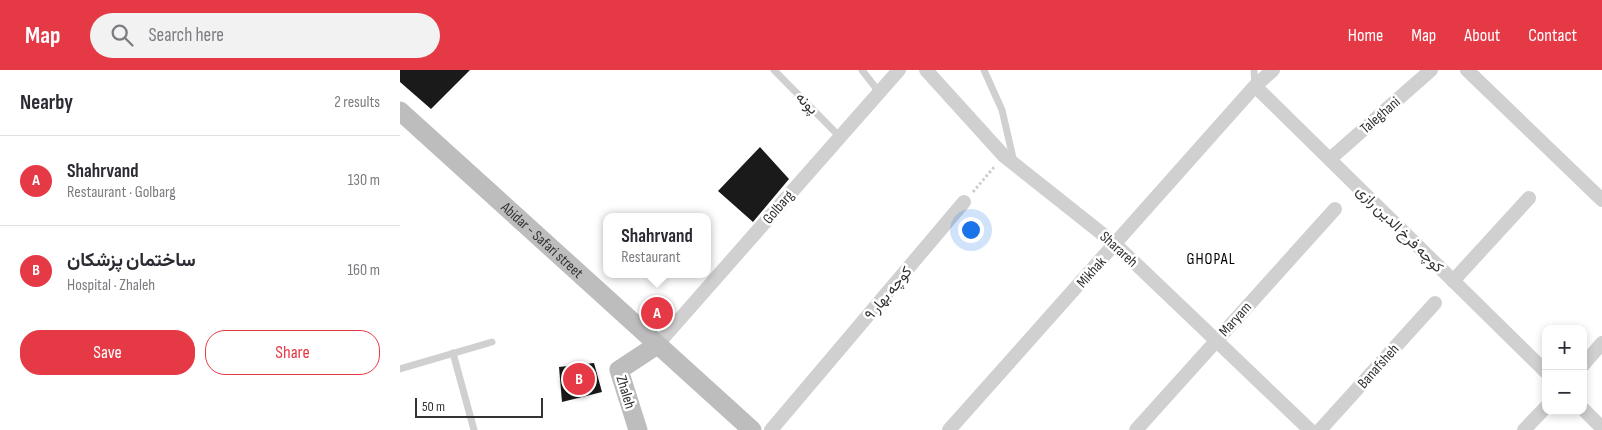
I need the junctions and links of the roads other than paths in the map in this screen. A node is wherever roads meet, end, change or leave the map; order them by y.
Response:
1 (774, 70) edge
2 (862, 70) edge
3 (899, 70) edge
4 (926, 70) edge
5 (984, 70) edge
6 (1254, 70) edge
7 (1273, 70) edge
8 (1431, 70) edge
9 (1467, 70) edge
10 (1255, 86) junction
11 (879, 92) junction
12 (400, 111) edge
13 (840, 137) junction
14 (1330, 160) junction
15 (1015, 165) junction
16 (1529, 198) dead end
17 (1602, 200) edge
18 (964, 202) road end
19 (1335, 209) dead end
20 (1116, 244) junction
21 (1453, 281) junction
22 (1435, 303) dead end
23 (1216, 341) junction
24 (492, 342) dead end
25 (658, 344) junction
26 (1602, 344) edge
27 (453, 353) junction
28 (1587, 361) edge
29 (400, 369) edge
30 (1544, 370) edge
31 (1542, 411) edge
32 (1587, 413) edge
33 (1602, 428) edge
34 (474, 430) edge
35 (638, 430) edge
36 (752, 430) edge
37 (772, 430) edge
38 (949, 430) edge
39 (1136, 430) edge
40 (1310, 430) edge
41 (1320, 430) edge
42 (1524, 430) edge

1 - 13 lane, پونه
2 - 11 lane
3 - 11 street, Golbarg
4 - 15 street, Sharareh
5 - 15 lane
6 - 10 lane
7 - 10 street, Mikhak
8 - 14 street, Taleghani
9 - 17 street
10 - 14 street, کوچه فرخ الدین رازی
10 - 20 street, Mikhak
11 - 13 street, Golbarg
12 - 25 main road, Abidar - Safari street
13 - 25 street, Golbarg
14 - 21 street, کوچه فرخ الدین رازی
15 - 20 street, Sharareh
16 - 21 street
18 - 37 street, کوچه بهار ۹
19 - 23 street, Maryam
20 - 23 street, Sharareh
20 - 38 street, Mikhak
21 - 30 street, کوچه فرخ الدین رازی
22 - 41 street, Banafsheh
23 - 39 street, Maryam
23 - 40 street, Sharareh
24 - 27 lane
25 - 35 main road, Zhaleh
25 - 36 main road, Abidar - Safari street
26 - 28 street
27 - 29 lane
27 - 34 lane
31 - 42 street
32 - 33 street

